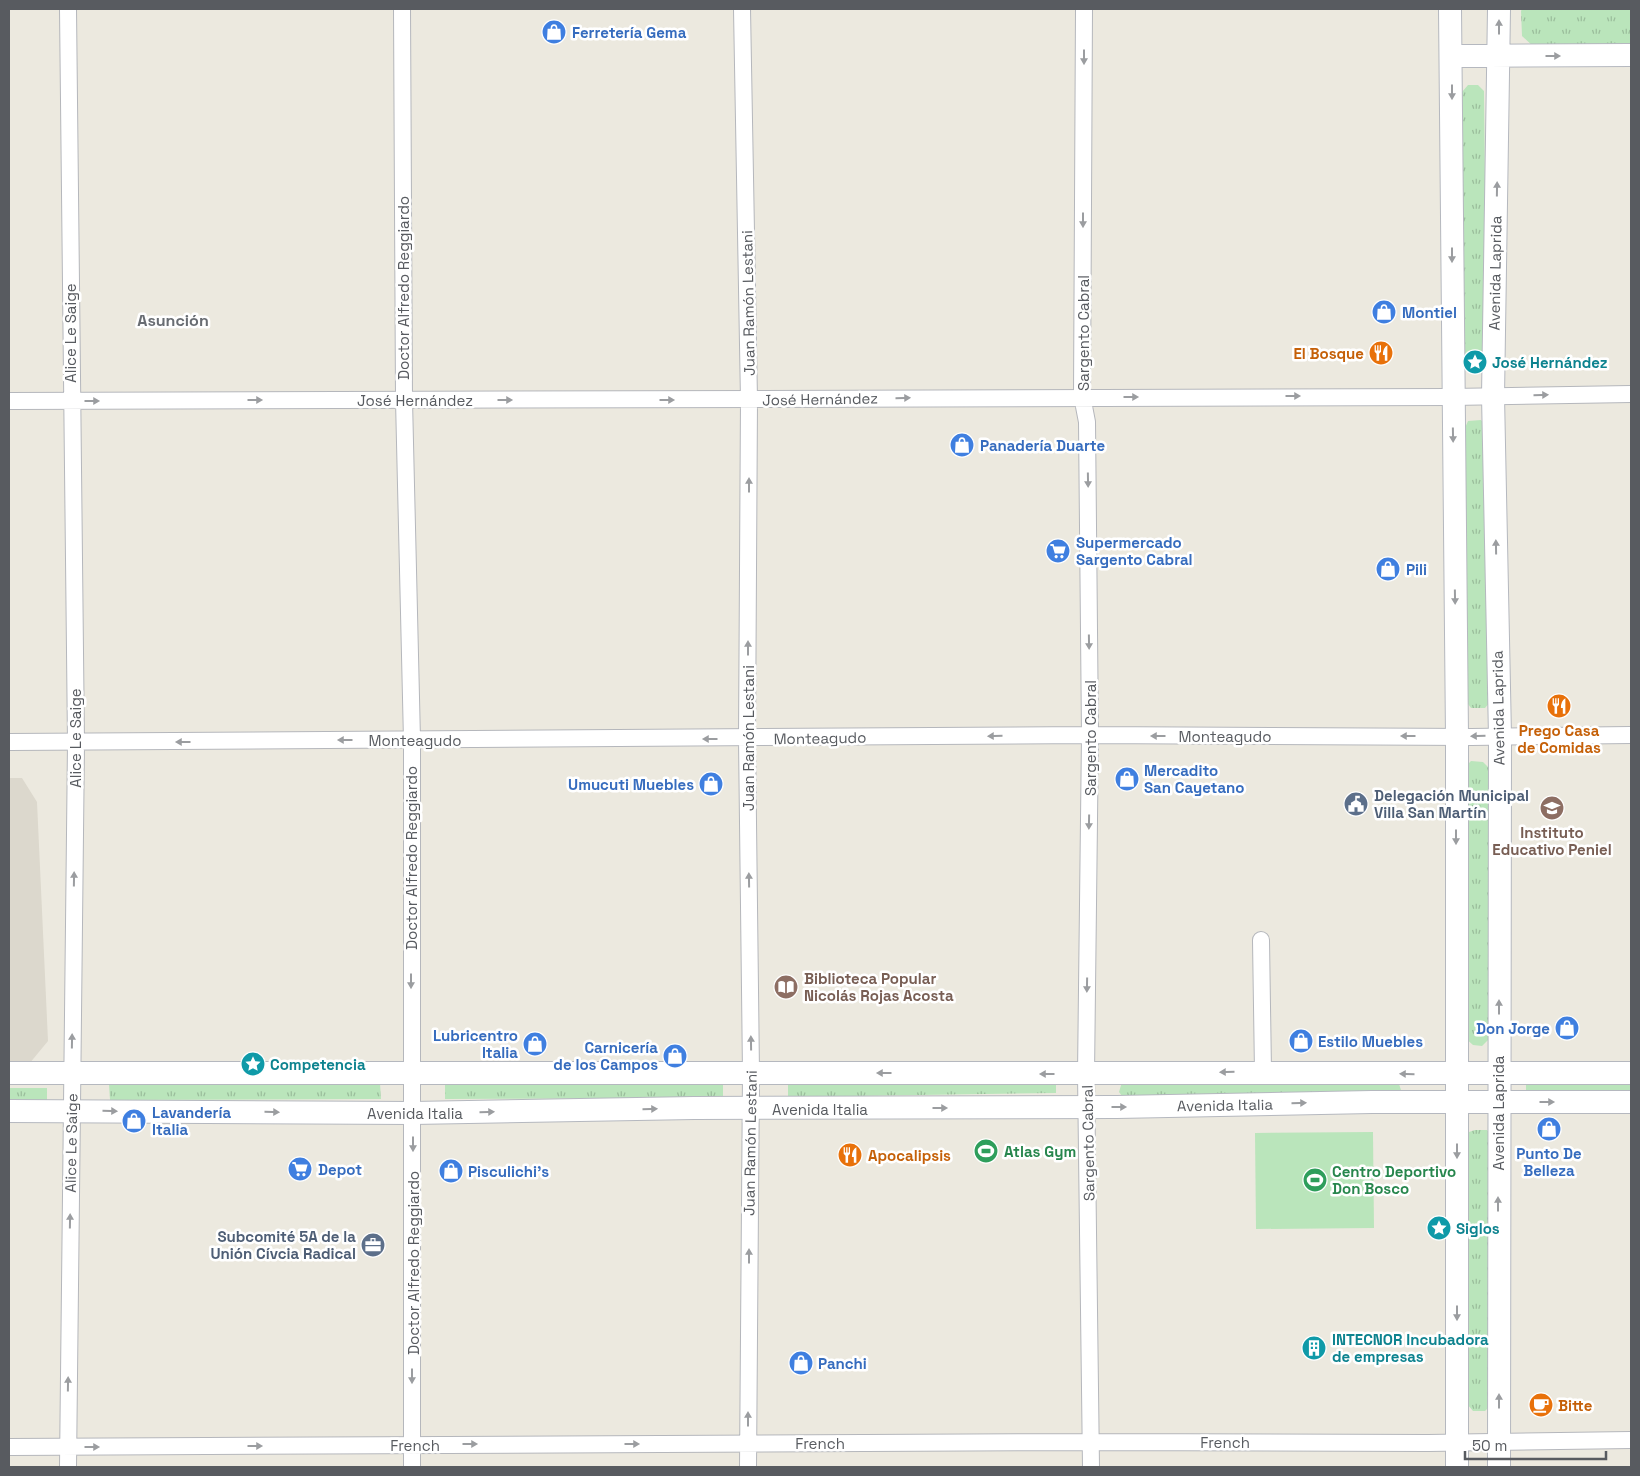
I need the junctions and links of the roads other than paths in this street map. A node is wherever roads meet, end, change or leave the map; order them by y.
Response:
1 (68, 9) edge
2 (402, 9) edge
3 (742, 9) edge
4 (1084, 9) edge
5 (1450, 9) edge
6 (1499, 9) edge
7 (1452, 56) junction
8 (1499, 56) junction
9 (1631, 56) edge
10 (1631, 394) edge
11 (1082, 396) junction
12 (1492, 396) junction
13 (1452, 397) junction
14 (404, 400) junction
15 (750, 400) junction
16 (71, 401) junction
17 (9, 402) edge
18 (1090, 735) junction
19 (1631, 735) edge
20 (1457, 736) junction
21 (1500, 736) junction
22 (747, 739) junction
23 (412, 740) junction
24 (9, 742) edge
25 (76, 742) junction
26 (1261, 940) dead end
27 (72, 1072) junction
28 (1263, 1072) junction
29 (1631, 1072) edge
30 (9, 1073) edge
31 (412, 1073) junction
32 (751, 1073) junction
33 (1455, 1073) junction
34 (1499, 1073) junction
35 (1086, 1074) junction
36 (1457, 1102) junction
37 (1498, 1102) junction
38 (1631, 1102) edge
39 (1088, 1107) junction
40 (751, 1109) junction
41 (72, 1110) junction
42 (9, 1111) edge
43 (413, 1113) junction
44 (1631, 1440) edge
45 (1499, 1441) junction
46 (1091, 1442) junction
47 (748, 1443) junction
48 (1457, 1443) junction
49 (412, 1445) junction
50 (9, 1447) edge
51 (68, 1447) junction
52 (68, 1467) edge
53 (412, 1467) edge
54 (748, 1467) edge
55 (1091, 1467) edge
56 (1457, 1467) edge
57 (1499, 1467) edge

1 - 16 street, Alice Le Saige
2 - 14 street, Doctor Alfredo Reggiardo
3 - 15 street, Juan Ramón Lestani
4 -> 11 street, Sargento Cabral
5 - 7 main road
8 -> 6 main road, Avenida Laprida
7 - 8 main road
7 -> 13 main road
8 -> 9 main road
12 -> 8 main road, Avenida Laprida
12 -> 10 street, José Hernández
11 -> 13 street, José Hernández
15 -> 11 street, José Hernández
11 -> 18 street, Sargento Cabral
12 - 13 street, José Hernández
21 -> 12 main road, Avenida Laprida
13 -> 20 main road
14 -> 15 street, José Hernández
16 -> 14 street, José Hernández
14 - 23 street, Doctor Alfredo Reggiardo
22 -> 15 street, Juan Ramón Lestani
16 - 17 street, José Hernández
16 - 25 street, Alice Le Saige
20 -> 18 street, Monteagudo
18 -> 22 street, Monteagudo
18 -> 35 street, Sargento Cabral
19 - 21 street, Monteagudo
21 -> 20 street, Monteagudo
20 -> 33 main road
34 -> 21 main road, Avenida Laprida
22 -> 23 street, Monteagudo
32 -> 22 street, Juan Ramón Lestani
23 -> 25 street, Monteagudo
23 -> 31 street, Doctor Alfredo Reggiardo
24 - 25 street, Monteagudo
27 -> 25 street, Alice Le Saige
26 - 28 street
27 - 30 main road
27 - 31 main road
27 - 41 street, Alice Le Saige
33 -> 28 main road
28 -> 35 main road
29 - 34 main road
31 - 32 main road
31 - 43 street, Doctor Alfredo Reggiardo
35 -> 32 main road
32 - 40 street, Juan Ramón Lestani
33 - 34 main road
33 - 36 main road
34 - 37 main road, Avenida Laprida
35 - 39 street, Sargento Cabral
36 - 37 main road, Avenida Italia
39 -> 36 main road, Avenida Italia
36 -> 48 main road
37 -> 38 main road, Avenida Italia
45 -> 37 main road, Avenida Laprida
40 -> 39 main road, Avenida Italia
39 - 46 street, Sargento Cabral
43 -> 40 main road, Avenida Italia
47 -> 40 street, Juan Ramón Lestani
41 - 42 main road, Avenida Italia
41 -> 43 main road, Avenida Italia
51 -> 41 street, Alice Le Saige
43 -> 49 street, Doctor Alfredo Reggiardo
44 - 45 street, French
45 - 48 street, French
45 - 57 main road, Avenida Laprida
46 - 47 street, French
46 - 48 street, French
46 - 55 street, Sargento Cabral
49 -> 47 street, French
47 - 54 street, Juan Ramón Lestani
48 - 56 main road
51 -> 49 street, French
49 - 53 street, Doctor Alfredo Reggiardo
50 - 51 street, French
51 - 52 street, Alice Le Saige

